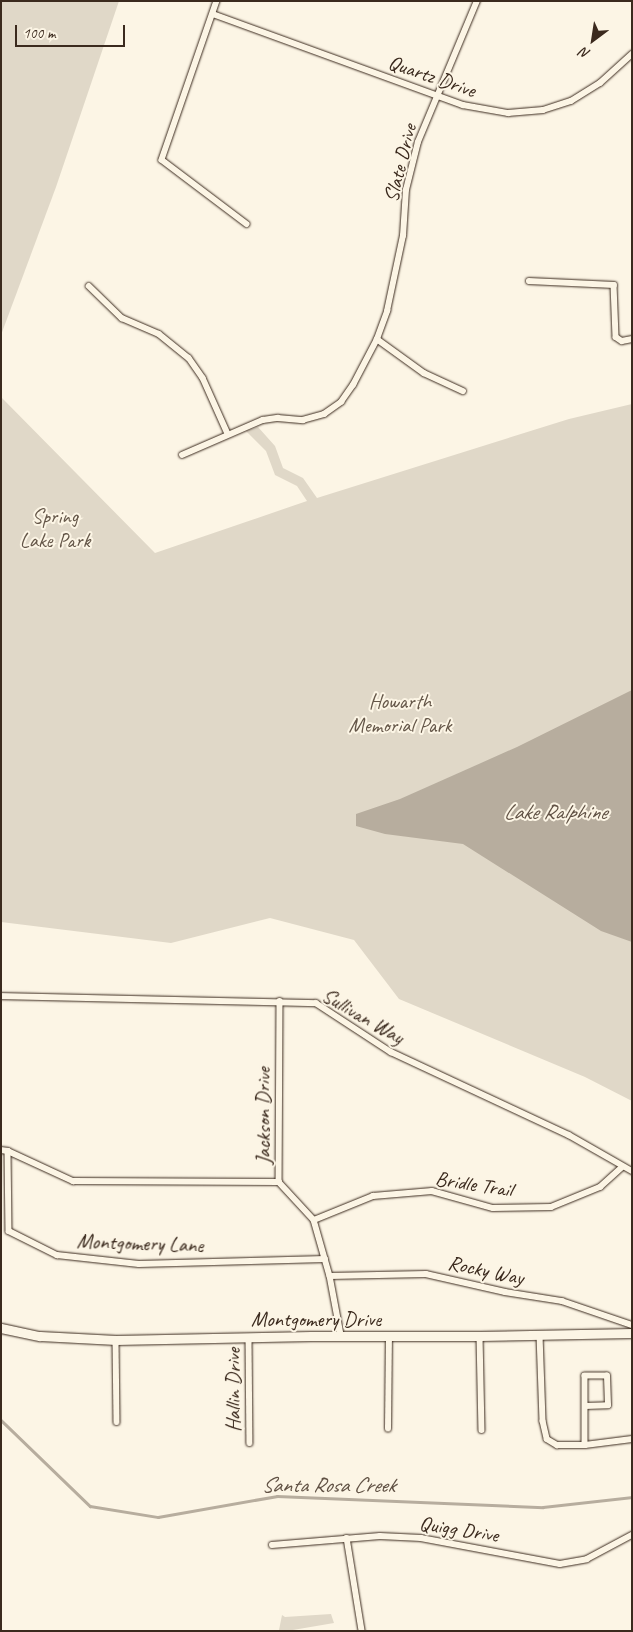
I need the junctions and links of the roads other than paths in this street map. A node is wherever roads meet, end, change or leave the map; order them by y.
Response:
1 (217, 1) edge
2 (477, 1) edge
3 (213, 14) junction
4 (632, 54) edge
5 (436, 96) junction
6 (247, 224) dead end
7 (528, 281) dead end
8 (89, 286) dead end
9 (377, 339) junction
10 (632, 339) edge
11 (463, 391) dead end
12 (228, 434) junction
13 (182, 455) dead end
14 (1, 996) edge
15 (280, 1001) junction
16 (1, 1150) edge
17 (8, 1151) junction
18 (622, 1167) junction
19 (632, 1171) edge
20 (279, 1182) junction
21 (314, 1220) junction
22 (325, 1259) junction
23 (330, 1276) junction
24 (632, 1325) edge
25 (1, 1328) edge
26 (632, 1333) edge
27 (342, 1335) junction
28 (540, 1335) junction
29 (389, 1336) junction
30 (480, 1336) junction
31 (249, 1337) junction
32 (116, 1340) junction
33 (585, 1406) junction
34 (117, 1422) dead end
35 (388, 1429) dead end
36 (482, 1430) dead end
37 (632, 1439) edge
38 (250, 1443) dead end
39 (585, 1445) junction
40 (632, 1535) edge
41 (347, 1538) junction
42 (272, 1545) dead end
43 (362, 1631) edge

1 - 3 street
2 - 5 street, Slate Drive
3 - 5 street, Quartz Drive
3 - 6 street
4 - 5 street, Quartz Drive
5 - 9 street, Slate Drive
7 - 10 street
8 - 12 street
9 - 11 street
9 - 12 street, Slate Drive
12 - 13 street, Slate Drive
14 - 15 street, Sullivan Way
15 - 18 street, Sullivan Way
15 - 20 street, Jackson Drive
16 - 17 street
17 - 20 street
17 - 22 street, Montgomery Lane
18 - 19 street, Sullivan Way
18 - 21 street, Bridle Trail
20 - 21 street, Jackson Drive
21 - 22 street, Jackson Drive
22 - 23 street, Jackson Drive
23 - 24 street, Rocky Way
23 - 27 street, Jackson Drive
25 - 32 street, Montgomery Drive
26 - 28 street, Montgomery Drive
27 - 29 street, Montgomery Drive
27 - 31 street, Montgomery Drive
28 - 30 street, Montgomery Drive
28 - 39 street
29 - 30 street, Montgomery Drive
29 - 35 street
30 - 36 street
31 - 32 street, Montgomery Drive
31 - 38 street, Hallin Drive
32 - 34 street
33 - 33 street
33 - 39 street
37 - 39 street
40 - 41 street, Quigg Drive
41 - 42 street, Quigg Drive
41 - 43 street

